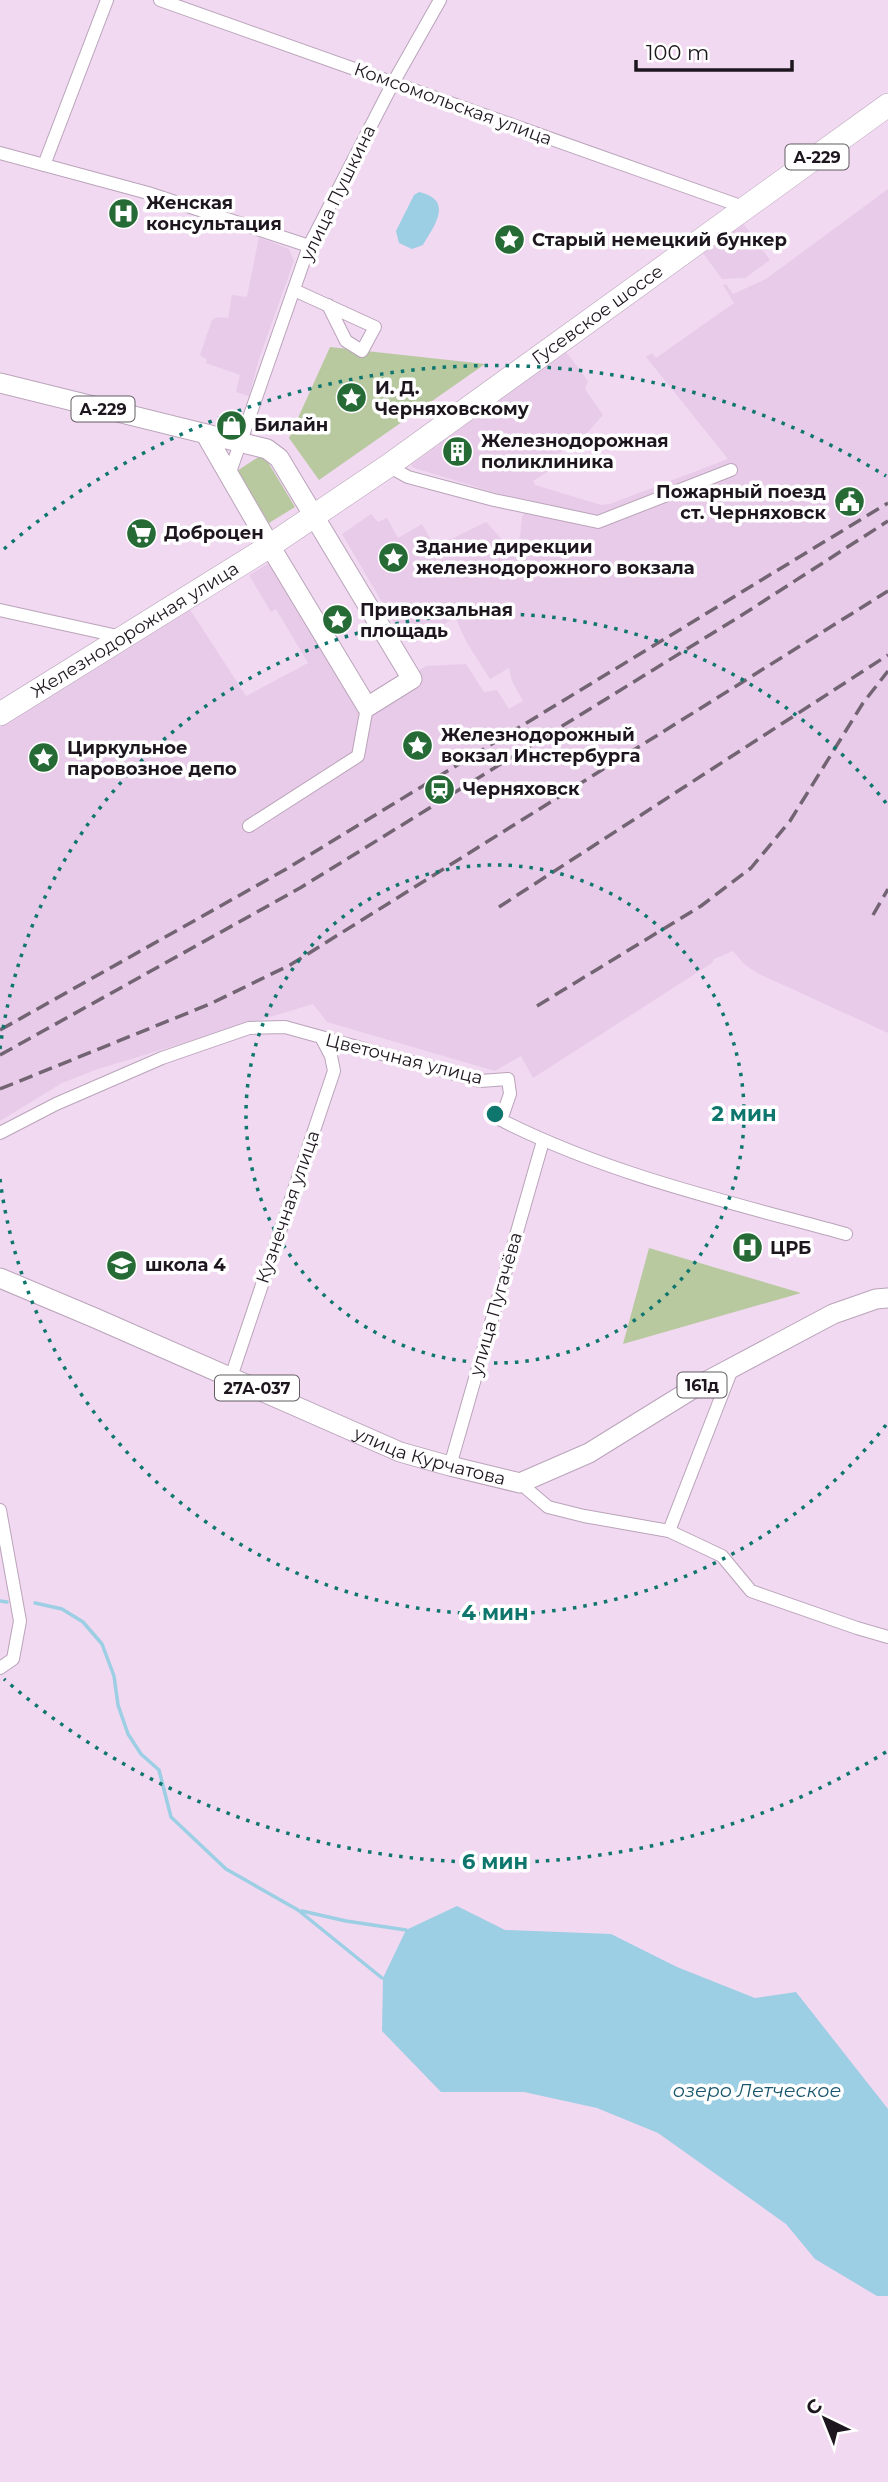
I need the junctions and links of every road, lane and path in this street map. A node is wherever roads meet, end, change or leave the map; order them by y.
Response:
1 (107, 0) edge
2 (160, 0) edge
3 (439, 0) edge
4 (393, 83) junction
5 (888, 105) edge
6 (0, 153) edge
7 (44, 165) junction
8 (746, 208) junction
9 (309, 246) junction
10 (294, 290) junction
11 (328, 305) dead end
12 (0, 383) edge
13 (206, 435) junction
14 (242, 444) junction
15 (388, 466) junction
16 (731, 470) dead end
17 (229, 475) junction
18 (314, 517) junction
19 (270, 546) junction
20 (0, 610) edge
21 (126, 638) junction
22 (367, 707) junction
23 (0, 714) edge
24 (249, 826) dead end
25 (322, 1039) junction
26 (0, 1133) edge
27 (543, 1141) junction
28 (846, 1234) dead end
29 (0, 1278) edge
30 (888, 1298) edge
31 (732, 1369) junction
32 (231, 1377) junction
33 (450, 1466) junction
34 (520, 1483) junction
35 (0, 1510) edge
36 (669, 1531) junction
37 (888, 1637) edge
38 (0, 1668) edge

1 - 7 street
2 - 4 street, Комсомольская улица
3 - 4 street, улица Пушкина
4 - 8 street, Комсомольская улица
4 - 9 street, улица Пушкина
5 - 8 highway, Гусевское шоссе / А-229
6 - 7 street
7 - 9 street
8 - 15 highway, Гусевское шоссе / А-229
9 - 10 street, улица Пушкина
10 - 11 street
10 - 14 street, улица Пушкина
12 - 13 main road, А-229
13 - 14 main road
13 - 17 main road
14 - 17 street, улица Пушкина
14 - 18 main road
15 - 16 street
15 - 18 highway, Гусевское шоссе / А-229
17 - 19 main road
18 - 19 highway, Гусевское шоссе / А-229
18 - 22 main road
19 - 21 highway, Железнодорожная улица
19 - 22 main road
20 - 21 street
21 - 23 highway, Железнодорожная улица
22 - 24 street
25 - 26 street, Цветочная улица
25 - 27 street, Цветочная улица
25 - 32 street, Кузнечная улица
27 - 28 street, Цветочная улица
27 - 33 street, улица Пугачёва
29 - 32 main road, улица Курчатова / 27А-037
30 - 31 main road, улица Курчатова / 161д
31 - 34 main road, улица Курчатова / 161д
31 - 36 street
32 - 33 main road, улица Курчатова / 27А-037
33 - 34 main road, улица Курчатова / 27А-037
34 - 36 street
35 - 38 street
36 - 37 street

